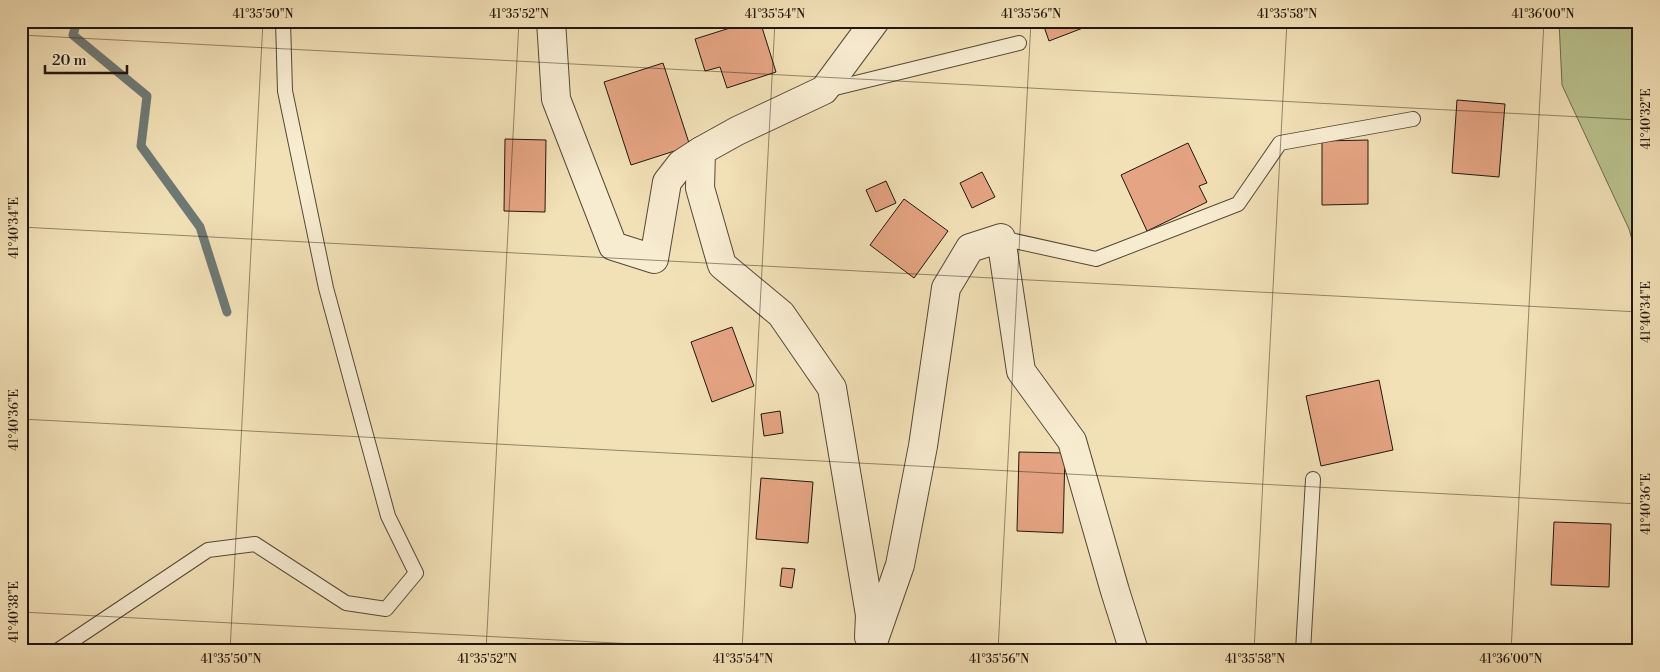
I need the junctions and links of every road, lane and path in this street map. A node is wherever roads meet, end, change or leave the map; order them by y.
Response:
1 (283, 21) edge
2 (551, 21) edge
3 (875, 21) edge
4 (1019, 43) dead end
5 (824, 90) junction
6 (1413, 119) dead end
7 (701, 151) junction
8 (1001, 238) junction
9 (1313, 479) dead end
10 (57, 651) edge
11 (869, 651) edge
12 (1134, 651) edge
13 (1303, 651) edge

1 - 10 lane
2 - 7 street
3 - 5 street
4 - 5 lane
5 - 7 street
6 - 8 lane
7 - 11 street
8 - 11 street
8 - 12 street
9 - 13 lane

